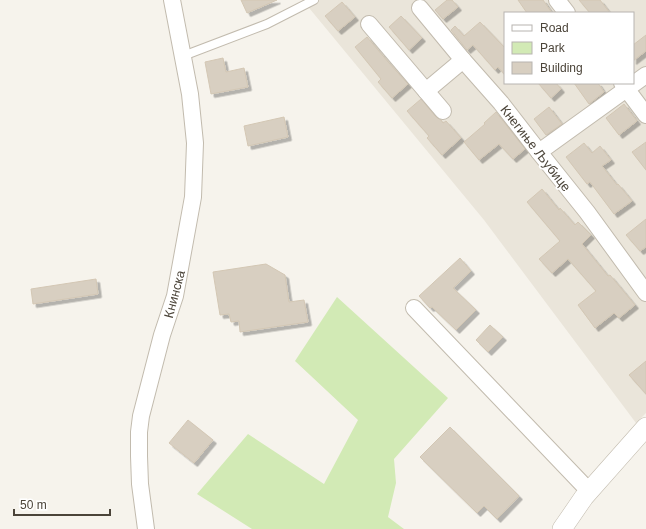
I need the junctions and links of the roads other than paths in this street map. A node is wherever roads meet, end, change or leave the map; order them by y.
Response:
1 (172, 0) edge
2 (314, 0) edge
3 (557, 0) edge
4 (420, 8) dead end
5 (566, 12) edge
6 (369, 24) dead end
7 (183, 56) junction
8 (463, 60) junction
9 (646, 75) edge
10 (634, 81) edge
11 (624, 86) edge
12 (426, 91) junction
13 (443, 111) dead end
14 (646, 115) edge
15 (539, 152) junction
16 (646, 293) edge
17 (414, 308) dead end
18 (646, 427) edge
19 (589, 491) junction
20 (146, 529) edge
21 (562, 529) edge

1 - 7 street, Книнска
2 - 7 lane
3 - 5 street
4 - 8 street, Кнегиње Љубице
6 - 12 street
7 - 20 street, Книнска
8 - 12 street
8 - 15 street, Кнегиње Љубице
9 - 10 street
11 - 14 street
11 - 15 street
12 - 13 street
15 - 16 street, Кнегиње Љубице
17 - 19 street
18 - 19 street
19 - 21 street

